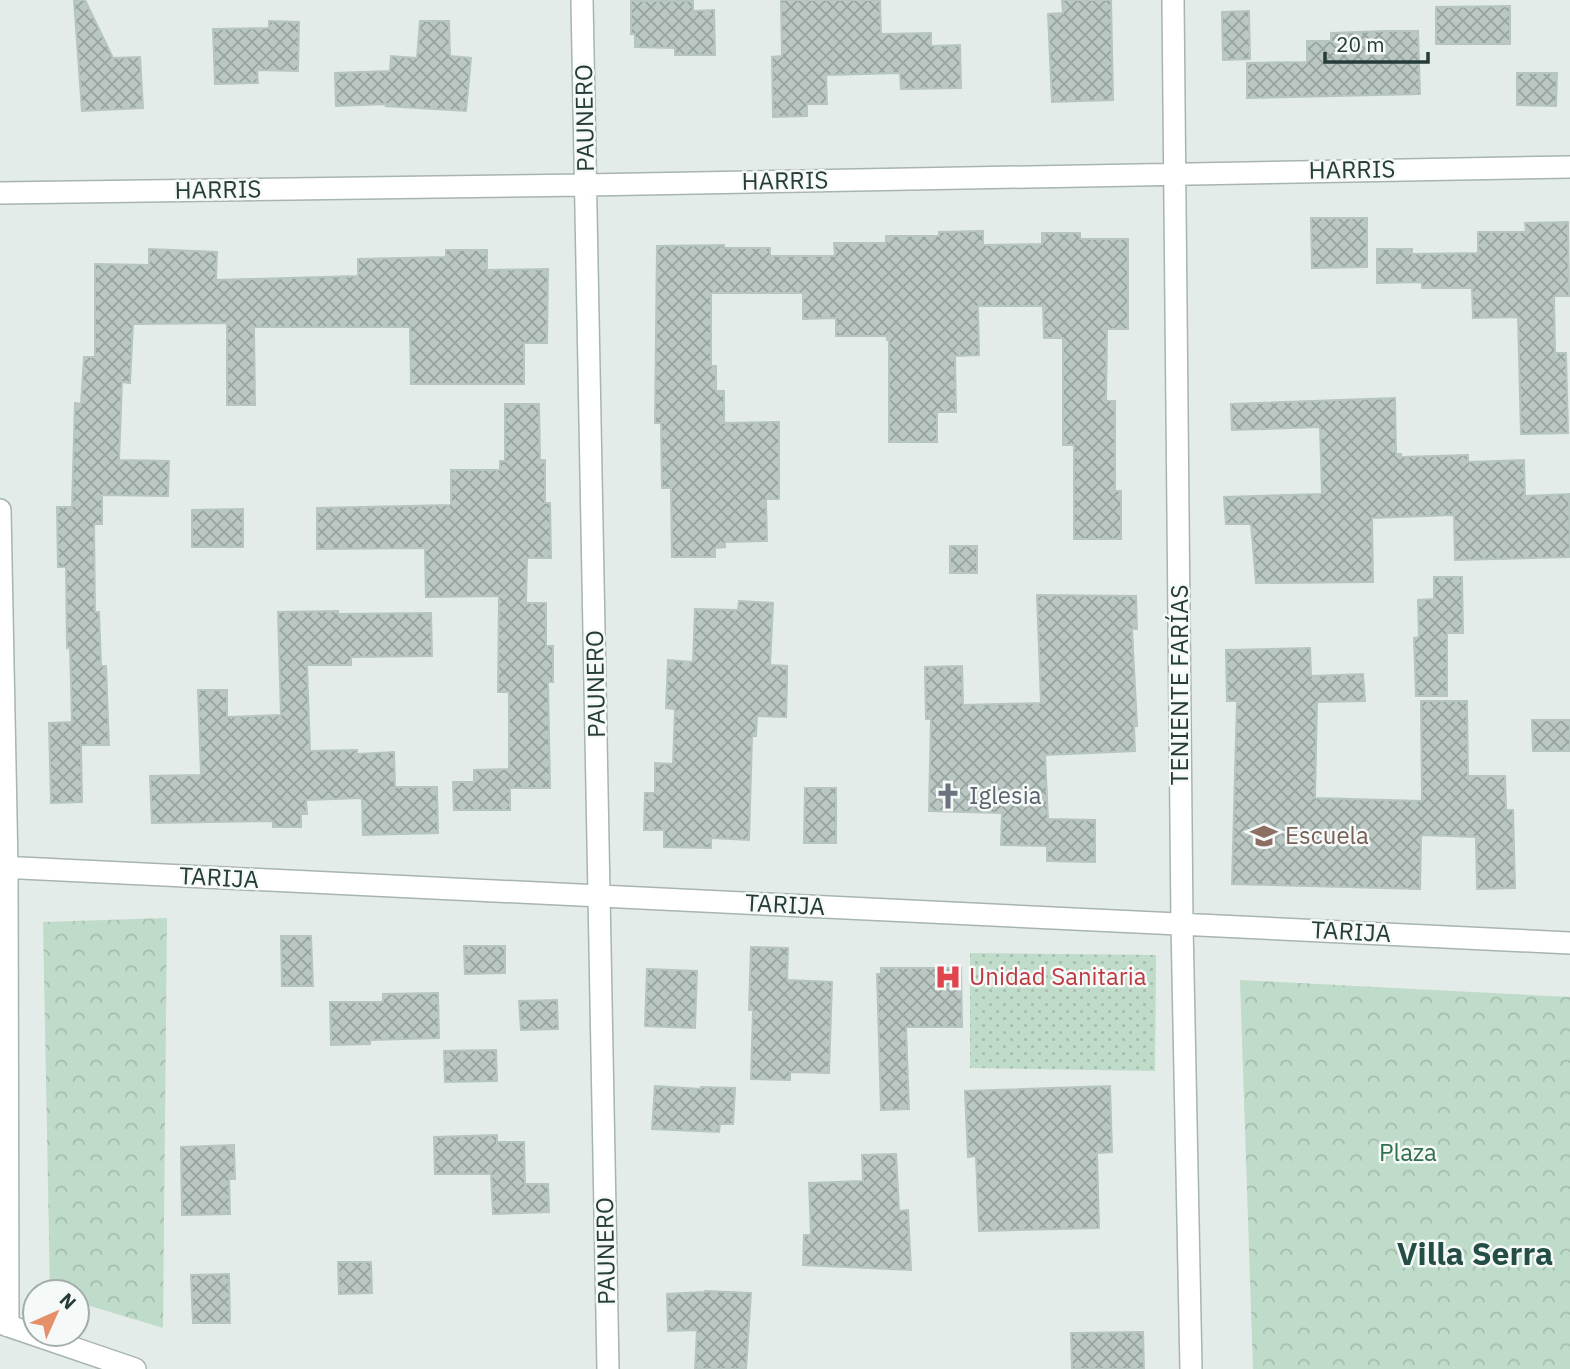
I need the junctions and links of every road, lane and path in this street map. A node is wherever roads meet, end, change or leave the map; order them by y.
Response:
1 (582, 0) edge
2 (1173, 0) edge
3 (1570, 167) edge
4 (1175, 173) junction
5 (586, 185) junction
6 (0, 193) edge
7 (0, 510) edge
8 (4, 868) edge
9 (601, 897) junction
10 (1182, 924) junction
11 (1570, 943) edge
12 (4, 1324) edge
13 (135, 1369) edge
14 (608, 1369) edge
15 (1191, 1369) edge

1 - 5 street, PAUNERO
2 - 4 street, TENIENTE FARÍAS
3 - 4 street, HARRIS
4 - 5 street, HARRIS
4 - 10 street, TENIENTE FARÍAS
5 - 6 street, HARRIS
5 - 9 street, PAUNERO
7 - 8 street
8 - 9 street, TARIJA
8 - 12 street
9 - 10 street, TARIJA
9 - 14 street, PAUNERO
10 - 11 street, TARIJA
10 - 15 street, TENIENTE FARÍAS
12 - 13 street

